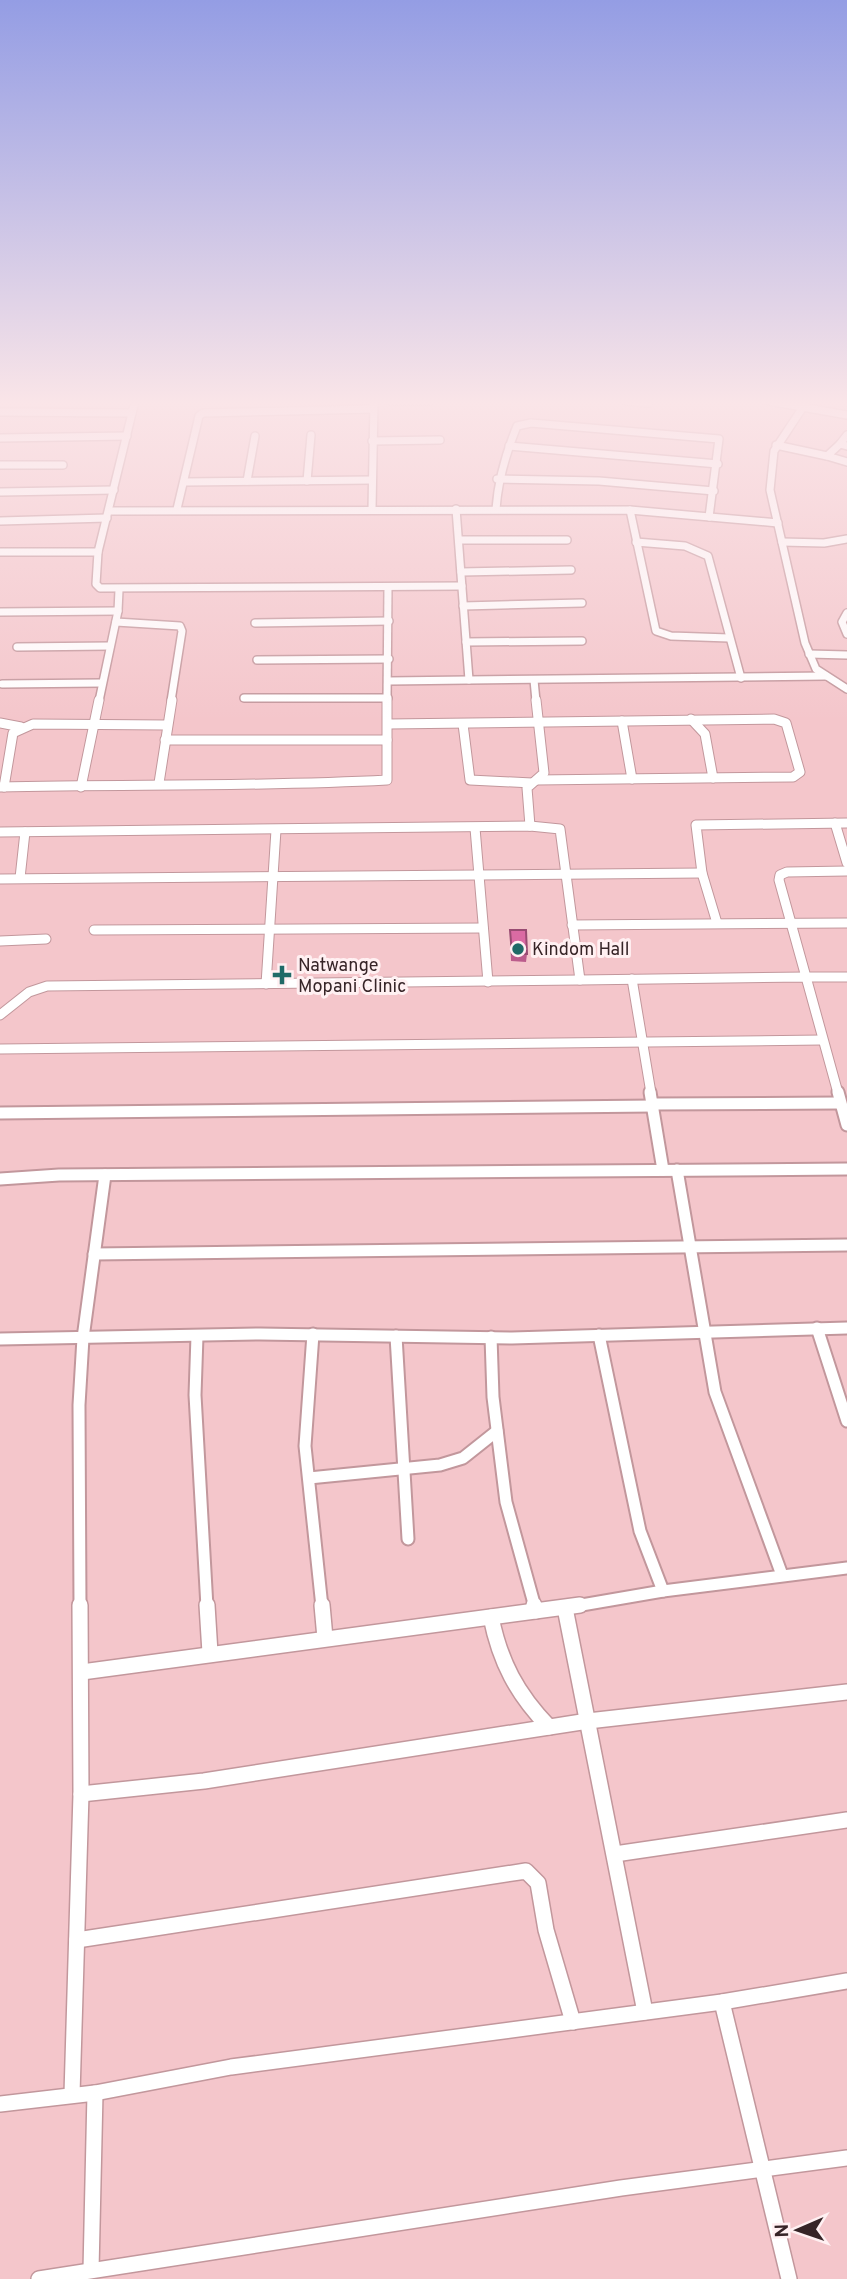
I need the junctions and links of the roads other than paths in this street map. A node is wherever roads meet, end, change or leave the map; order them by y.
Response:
1 (111, 507) edge
2 (711, 507) edge
3 (775, 507) edge
4 (177, 509) joint
5 (372, 509) joint
6 (456, 509) junction
7 (496, 509) joint
8 (630, 510) junction
9 (109, 515) junction
10 (709, 517) junction
11 (0, 521) edge
12 (778, 523) junction
13 (847, 539) edge
14 (459, 540) junction
15 (567, 540) dead end
16 (636, 542) junction
17 (782, 542) junction
18 (2, 552) edge
19 (98, 552) junction
20 (0, 564) edge
21 (571, 570) dead end
22 (461, 572) junction
23 (462, 586) junction
24 (387, 587) junction
25 (119, 590) junction
26 (582, 603) dead end
27 (463, 606) junction
28 (118, 611) junction
29 (0, 612) edge
30 (847, 613) edge
31 (389, 621) junction
32 (116, 622) junction
33 (255, 623) dead end
34 (847, 634) edge
35 (729, 638) junction
36 (582, 641) dead end
37 (466, 642) junction
38 (110, 646) junction
39 (17, 647) dead end
40 (809, 654) junction
41 (847, 655) edge
42 (389, 659) junction
43 (257, 660) dead end
44 (826, 676) junction
45 (741, 678) junction
46 (469, 680) junction
47 (534, 680) junction
48 (389, 681) junction
49 (101, 683) junction
50 (2, 684) dead end
51 (847, 689) edge
52 (244, 698) dead end
53 (388, 698) junction
54 (691, 719) junction
55 (622, 721) junction
56 (540, 722) junction
57 (0, 723) edge
58 (94, 724) junction
59 (389, 724) junction
60 (463, 724) junction
61 (166, 725) junction
62 (21, 727) junction
63 (165, 740) junction
64 (387, 740) junction
65 (713, 778) junction
66 (632, 779) junction
67 (535, 781) junction
68 (159, 783) junction
69 (81, 786) junction
70 (2, 787) edge
71 (835, 823) junction
72 (847, 823) edge
73 (530, 826) junction
74 (475, 828) junction
75 (276, 830) junction
76 (0, 832) edge
77 (25, 832) junction
78 (847, 863) edge
79 (847, 871) edge
80 (702, 873) junction
81 (567, 875) junction
82 (480, 876) junction
83 (20, 878) junction
84 (274, 878) junction
85 (0, 879) edge
86 (717, 923) junction
87 (847, 923) edge
88 (791, 924) junction
89 (572, 925) junction
90 (483, 928) junction
91 (270, 929) junction
92 (94, 930) dead end
93 (46, 939) dead end
94 (0, 941) edge
95 (806, 977) junction
96 (847, 977) edge
97 (632, 979) junction
98 (580, 980) junction
99 (488, 982) junction
100 (266, 984) junction
101 (0, 1015) edge
102 (641, 1040) junction
103 (822, 1040) junction
104 (0, 1049) edge
105 (839, 1103) junction
106 (654, 1105) junction
107 (0, 1113) edge
108 (847, 1125) edge
109 (847, 1169) edge
110 (663, 1170) junction
111 (677, 1170) junction
112 (105, 1175) junction
113 (0, 1179) edge
114 (847, 1245) edge
115 (691, 1247) junction
116 (94, 1254) junction
117 (817, 1328) junction
118 (847, 1328) edge
119 (706, 1331) junction
120 (313, 1334) junction
121 (600, 1335) junction
122 (197, 1336) junction
123 (396, 1336) junction
124 (83, 1338) junction
125 (491, 1338) junction
126 (0, 1339) edge
127 (847, 1421) edge
128 (498, 1431) junction
129 (403, 1470) junction
130 (309, 1478) junction
131 (408, 1539) dead end
132 (847, 1568) edge
133 (782, 1574) junction
134 (663, 1591) junction
135 (565, 1608) junction
136 (537, 1611) junction
137 (491, 1617) junction
138 (326, 1639) junction
139 (210, 1653) junction
140 (82, 1672) junction
141 (847, 1692) edge
142 (588, 1721) junction
143 (549, 1727) junction
144 (81, 1794) junction
145 (847, 1820) edge
146 (615, 1854) junction
147 (77, 1940) junction
148 (847, 1981) edge
149 (722, 2002) junction
150 (645, 2012) junction
151 (573, 2022) junction
152 (95, 2093) junction
153 (72, 2094) junction
154 (0, 2104) edge
155 (847, 2158) edge
156 (763, 2169) junction
157 (90, 2270) junction
158 (39, 2279) edge
159 (789, 2279) edge

1 - 9 street
2 - 10 street
3 - 12 street
4 - 5 street
4 - 9 street
5 - 6 street
6 - 7 street
6 - 14 street
7 - 8 street
8 - 10 street
8 - 16 street
9 - 11 street
9 - 19 street
10 - 12 street
12 - 17 street
13 - 17 street
14 - 15 street
14 - 22 street
16 - 35 street
16 - 35 street
17 - 40 street
18 - 19 street
18 - 20 street
19 - 25 street
21 - 22 street
22 - 23 street
23 - 24 street
23 - 27 street
24 - 25 street
24 - 31 street
25 - 28 street
26 - 27 street
27 - 37 street
28 - 29 street
28 - 32 street
30 - 34 street
31 - 33 street
31 - 42 street
32 - 38 street
32 - 61 street
35 - 45 street
36 - 37 street
37 - 46 street
38 - 39 street
38 - 49 street
40 - 41 street
40 - 44 street
42 - 43 street
42 - 48 street
44 - 45 street
44 - 51 street
45 - 47 street
46 - 47 street
46 - 48 street
47 - 56 street
48 - 53 street
49 - 50 street
49 - 58 street
52 - 53 street
53 - 59 street
54 - 55 street
54 - 65 street
54 - 65 street
55 - 56 street
55 - 66 street
56 - 60 street
56 - 67 street
57 - 62 street
58 - 61 street
58 - 62 street
58 - 69 street
59 - 60 street
59 - 64 street
60 - 67 street
61 - 63 street
62 - 70 street
63 - 64 street
63 - 68 street
64 - 68 street
65 - 66 street
66 - 67 street
67 - 73 street
68 - 69 street
69 - 70 street
71 - 72 street
71 - 78 street
71 - 80 street
73 - 74 street
73 - 81 street
74 - 75 street
74 - 82 street
75 - 77 street
75 - 84 street
76 - 77 street
77 - 83 street
79 - 88 street
80 - 81 street
80 - 86 street
81 - 82 street
81 - 89 street
82 - 84 street
82 - 90 street
83 - 84 street
83 - 85 street
84 - 91 street
86 - 88 street
86 - 89 street
87 - 88 street
88 - 95 street
89 - 98 street
90 - 91 street
90 - 99 street
91 - 92 street
91 - 100 street
93 - 94 street
95 - 96 street
95 - 97 street
95 - 103 street
97 - 98 street
97 - 102 street
98 - 99 street
99 - 100 street
100 - 101 street
102 - 103 street
102 - 104 street
102 - 106 street
103 - 105 street
105 - 106 street
105 - 108 street
106 - 107 street
106 - 110 street
109 - 111 street
110 - 111 street
110 - 112 street
111 - 115 street
112 - 113 street
112 - 116 street
114 - 115 street
115 - 116 street
115 - 119 street
116 - 124 street
117 - 118 street
117 - 119 street
117 - 127 street
119 - 121 street
119 - 133 street
120 - 122 street
120 - 123 street
120 - 130 street
121 - 125 street
121 - 134 street
122 - 124 street
122 - 139 street
123 - 125 street
123 - 129 street
124 - 126 street
124 - 140 street
125 - 128 street
128 - 129 street
128 - 136 street
129 - 130 street
129 - 131 street
130 - 138 street
132 - 133 street
133 - 134 street
134 - 135 street
135 - 136 street
135 - 142 street
136 - 137 street
137 - 138 street
137 - 143 street
138 - 139 street
139 - 140 street
140 - 144 street
141 - 142 street
142 - 143 street
142 - 146 street
143 - 144 street
144 - 147 street
145 - 146 street
146 - 150 street
147 - 151 street
147 - 153 street
148 - 149 street
149 - 150 street
149 - 156 street
150 - 151 street
151 - 152 street
152 - 153 street
152 - 157 street
153 - 154 street
155 - 156 street
156 - 157 street
156 - 159 street
157 - 158 street

